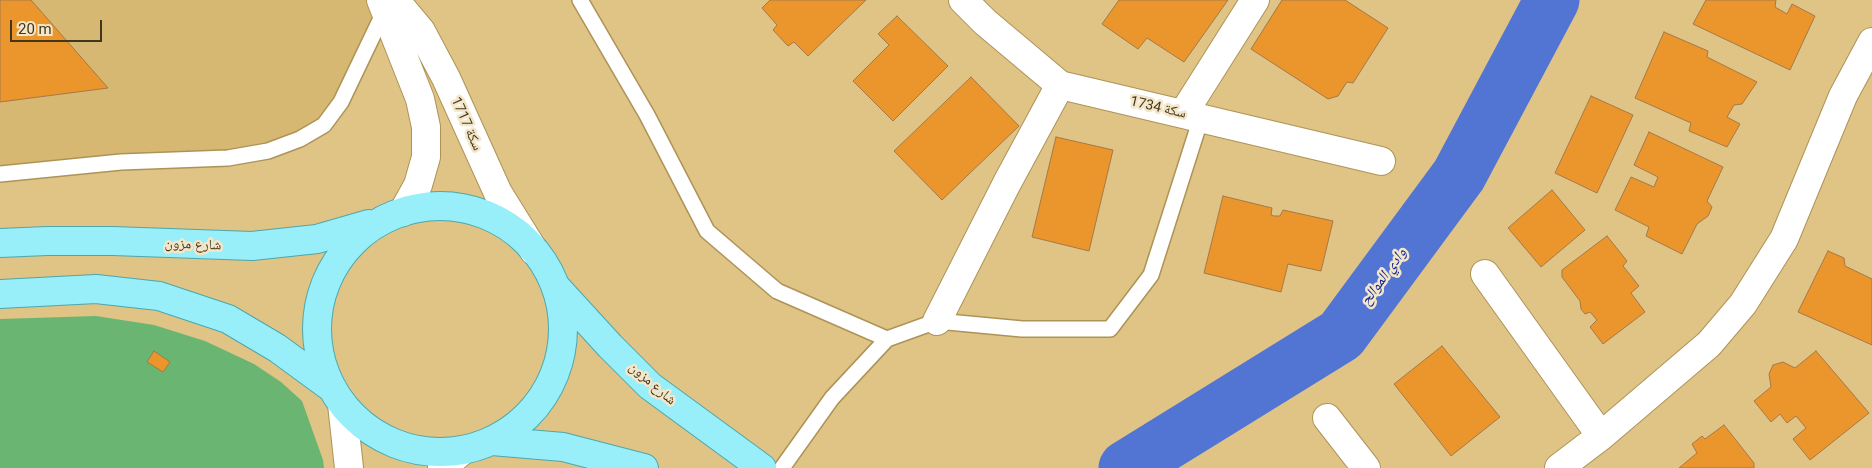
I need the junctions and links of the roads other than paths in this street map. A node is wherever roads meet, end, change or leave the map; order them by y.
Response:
1 (580, 0) edge
2 (963, 0) edge
3 (1255, 0) edge
4 (387, 3) edge
5 (1872, 42) edge
6 (1060, 85) junction
7 (1192, 116) junction
8 (1381, 162) dead end
9 (0, 174) edge
10 (393, 216) junction
11 (0, 243) edge
12 (534, 251) junction
13 (1484, 274) dead end
14 (555, 286) junction
15 (0, 294) edge
16 (937, 321) junction
17 (887, 339) junction
18 (337, 396) junction
19 (1327, 418) dead end
20 (1601, 436) junction
21 (492, 441) junction
22 (463, 450) junction
23 (349, 468) edge
24 (442, 468) edge
25 (644, 468) edge
26 (762, 468) edge
27 (782, 468) edge
28 (1366, 468) edge
29 (1559, 468) edge

1 - 17 lane
2 - 6 street, سكة 1734
3 - 7 street
4 - 9 lane
4 - 10 street
4 - 12 street, سكة 1717
5 - 20 street
6 - 7 street, سكة 1734
6 - 16 street
7 - 8 street, سكة 1734
7 - 16 lane
10 - 11 main road, شارع مزون
10 - 12 main road, شارع مزون
10 - 18 main road
12 - 14 main road, شارع مزون
13 - 20 street
14 - 21 main road
14 - 26 main road, شارع مزون
15 - 18 main road
16 - 17 lane
17 - 27 lane
18 - 22 main road
18 - 23 street
19 - 28 street
20 - 29 street
21 - 22 main road
21 - 25 main road
22 - 24 street

